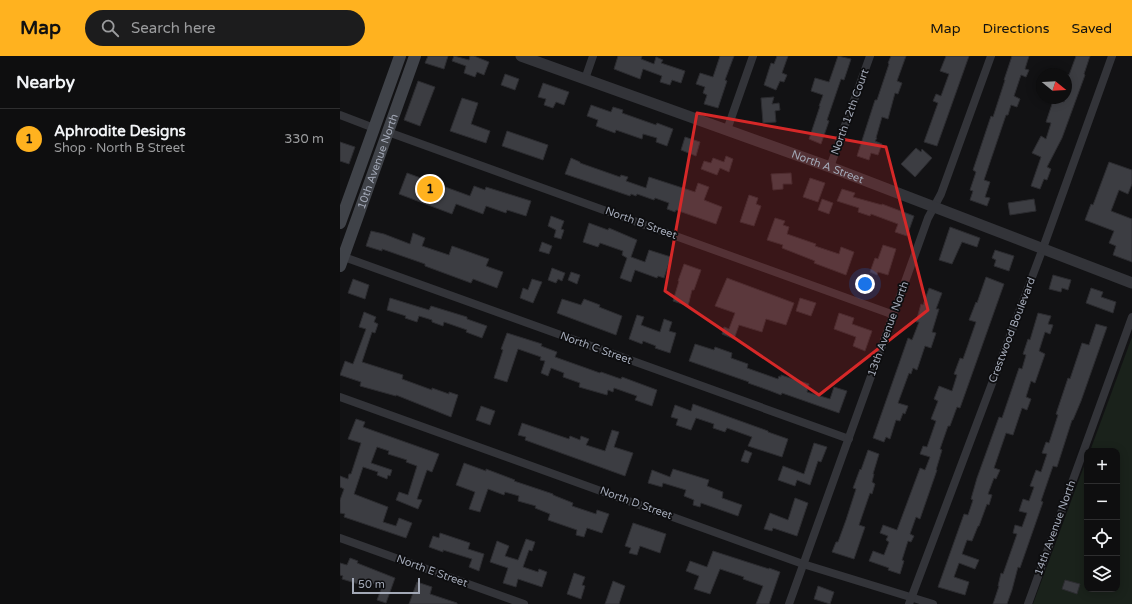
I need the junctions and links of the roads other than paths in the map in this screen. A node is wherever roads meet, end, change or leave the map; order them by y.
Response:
1 (400, 56) edge
2 (415, 56) edge
3 (521, 56) edge
4 (593, 56) edge
5 (754, 56) edge
6 (870, 56) edge
7 (991, 56) edge
8 (1112, 56) edge
9 (585, 79) junction
10 (340, 115) edge
11 (374, 128) junction
12 (727, 130) junction
13 (388, 132) junction
14 (830, 167) junction
15 (933, 206) junction
16 (340, 223) edge
17 (1043, 248) junction
18 (342, 262) edge
19 (1132, 283) edge
20 (894, 315) junction
21 (1132, 317) edge
22 (340, 397) edge
23 (849, 439) junction
24 (340, 538) edge
25 (803, 564) junction
26 (910, 601) edge
27 (524, 604) edge
28 (789, 604) edge
29 (933, 604) edge
30 (1028, 604) edge

1 - 11 main road, 10th Avenue North
2 - 13 main road, 10th Avenue North
3 - 9 street, North A Street
4 - 9 street
5 - 12 street
6 - 14 street, North 12th Court
7 - 15 street, 13th Avenue North
8 - 17 street, Crestwood Boulevard
9 - 12 street, North A Street
10 - 11 street
11 - 16 main road, 10th Avenue North
12 - 14 street, North A Street
13 - 18 main road, 10th Avenue North
13 - 20 street, North B Street
14 - 15 street, North A Street
15 - 17 street, North A Street
15 - 20 street, 13th Avenue North
17 - 19 street, North A Street
17 - 26 street, Crestwood Boulevard
18 - 23 street, North C Street
20 - 23 street, 13th Avenue North
21 - 30 street, 14th Avenue North
22 - 25 street, North D Street
23 - 25 street, 13th Avenue North
24 - 27 street, North E Street
25 - 26 street, North D Street
25 - 28 street, 13th Avenue North
26 - 29 street, North D Street

